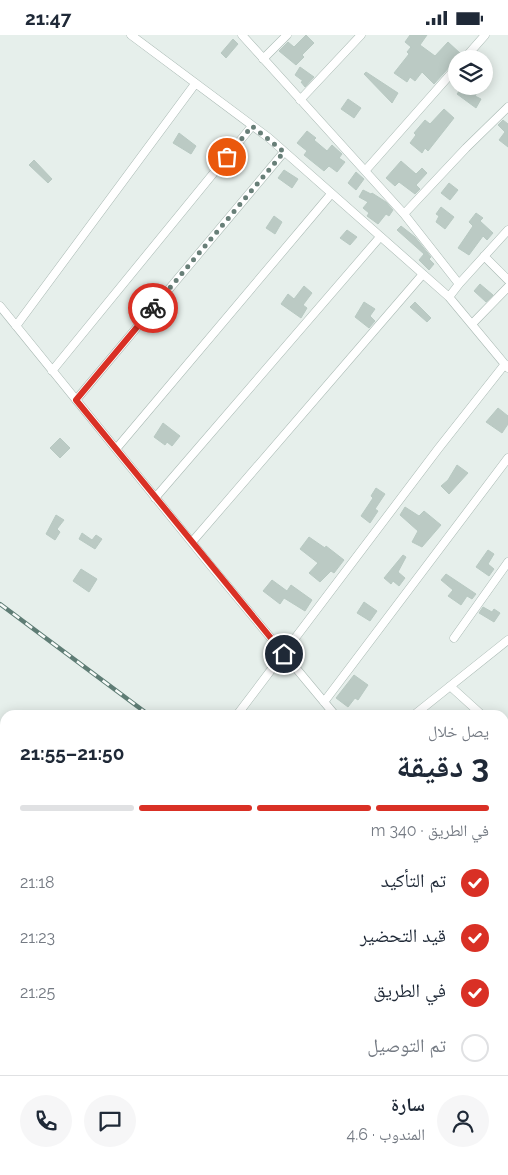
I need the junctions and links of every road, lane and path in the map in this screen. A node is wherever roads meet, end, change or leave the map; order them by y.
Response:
1 (131, 35) edge
2 (242, 35) edge
3 (286, 35) edge
4 (362, 35) edge
5 (485, 35) edge
6 (472, 50) edge
7 (263, 59) junction
8 (448, 77) edge
9 (195, 84) junction
10 (300, 100) junction
11 (508, 107) edge
12 (252, 126) junction
13 (284, 152) junction
14 (365, 171) junction
15 (331, 194) junction
16 (404, 214) junction
17 (508, 230) edge
18 (380, 237) junction
19 (484, 256) junction
20 (423, 274) junction
21 (508, 280) edge
22 (459, 284) junction
23 (508, 287) edge
24 (450, 297) junction
25 (0, 306) edge
26 (472, 324) junction
27 (16, 326) junction
28 (506, 366) edge
29 (52, 371) junction
30 (76, 400) junction
31 (116, 449) junction
32 (508, 457) edge
33 (155, 497) junction
34 (192, 543) junction
35 (508, 563) edge
36 (454, 638) dead end
37 (508, 640) edge
38 (284, 654) junction
39 (450, 686) junction
40 (324, 702) junction
41 (241, 710) edge
42 (331, 710) edge
43 (420, 710) edge
44 (476, 710) edge

1 - 9 street
2 - 7 street
3 - 7 street
4 - 10 street
5 - 6 street
7 - 10 street
8 - 14 street
9 - 12 street
9 - 27 street
10 - 14 street
11 - 16 street
12 - 13 street
12 - 29 street
13 - 15 street
13 - 30 street
14 - 16 street
15 - 18 street
15 - 31 street
16 - 22 street
17 - 19 street
18 - 20 street
18 - 33 street
19 - 21 street
19 - 22 street
20 - 24 street
20 - 34 street
22 - 24 street
23 - 26 street
24 - 26 street
25 - 27 street
26 - 28 street
27 - 29 street
28 - 38 street
29 - 30 street
30 - 31 street
31 - 33 street
32 - 40 street
33 - 34 street
34 - 38 street
35 - 36 street
37 - 39 street
38 - 40 street
38 - 41 street
39 - 43 street
39 - 44 street
40 - 42 street

